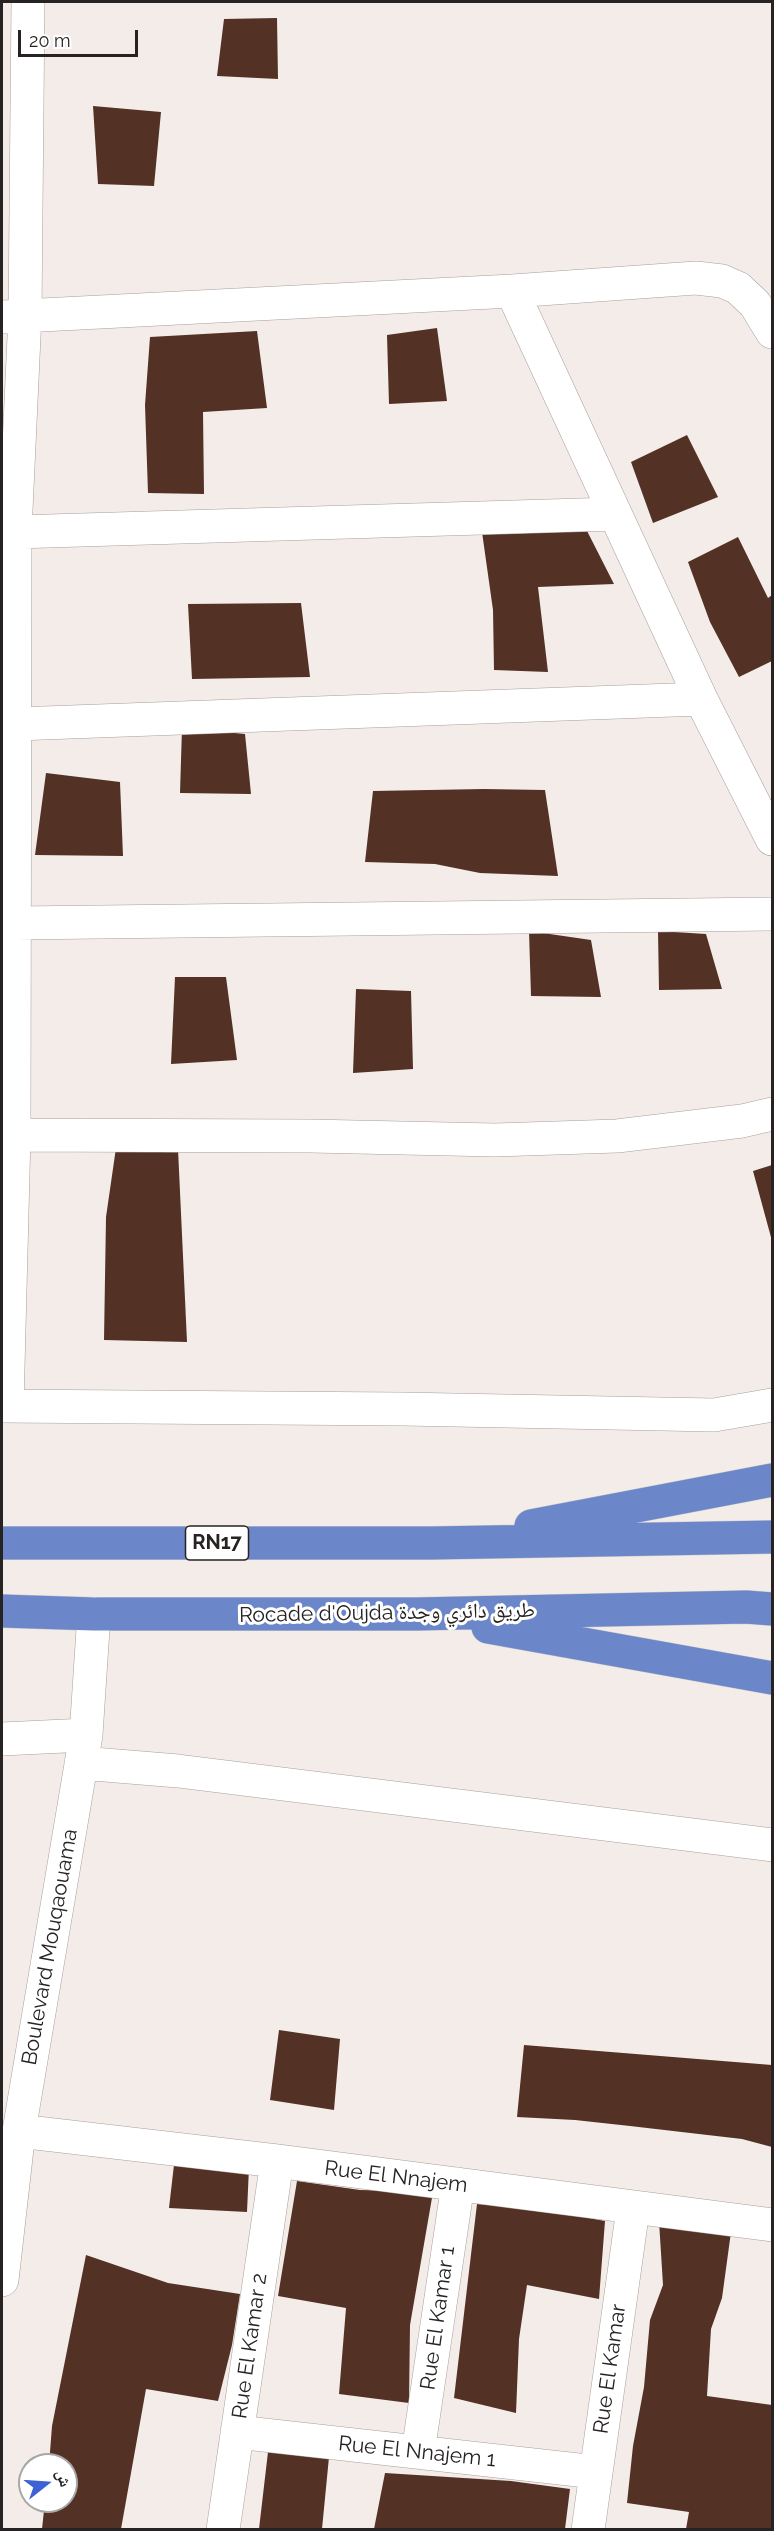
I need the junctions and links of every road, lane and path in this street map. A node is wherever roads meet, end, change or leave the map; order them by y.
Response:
1 (28, 2) edge
2 (512, 291) junction
3 (13, 316) edge
4 (772, 332) edge
5 (614, 514) junction
6 (15, 532) junction
7 (701, 699) junction
8 (16, 724) junction
9 (772, 839) edge
10 (772, 914) edge
11 (16, 923) junction
12 (772, 1114) edge
13 (8, 1135) edge
14 (772, 1405) edge
15 (4, 1406) edge
16 (772, 1480) edge
17 (772, 1537) edge
18 (2, 1543) edge
19 (432, 1543) junction
20 (772, 1609) edge
21 (2, 1611) edge
22 (94, 1614) junction
23 (416, 1614) junction
24 (772, 1678) edge
25 (2, 1739) edge
26 (83, 1749) junction
27 (772, 1845) edge
28 (19, 2131) junction
29 (277, 2162) junction
30 (458, 2184) junction
31 (633, 2209) junction
32 (772, 2225) edge
33 (2, 2280) edge
34 (237, 2432) junction
35 (418, 2452) junction
36 (596, 2472) junction
37 (223, 2529) edge
38 (588, 2529) edge

1 - 3 street
2 - 3 street
2 - 4 street
2 - 5 street
3 - 6 street
5 - 6 street
5 - 7 street
6 - 8 street
7 - 8 street
7 - 9 street
8 - 11 street
10 - 11 street
11 - 13 street
12 - 13 street
13 - 15 street
14 - 15 street
16 - 19 highway
17 - 19 highway, RN17
18 - 19 highway, RN17
20 - 23 highway, Rocade d'Oujda طريق دائري وجدة
21 - 22 highway, Rocade d'Oujda طريق دائري وجدة
22 - 23 highway, Rocade d'Oujda طريق دائري وجدة
22 - 26 street, Boulevard Mouqaouama
23 - 24 highway
25 - 26 street
26 - 27 street
26 - 28 street, Boulevard Mouqaouama
28 - 29 street, Rue El Nnajem
28 - 33 street, Boulevard Mouqaouama
29 - 30 street, Rue El Nnajem
29 - 34 street, Rue El Kamar 2
30 - 31 street, Rue El Nnajem
30 - 35 street, Rue El Kamar 1
31 - 32 street, Rue El Nnajem
31 - 36 street, Rue El Kamar
34 - 35 street, Rue El Nnajem 1
34 - 37 street, Rue El Kamar 2
35 - 36 street, Rue El Nnajem 1
36 - 38 street, Rue El Kamar

